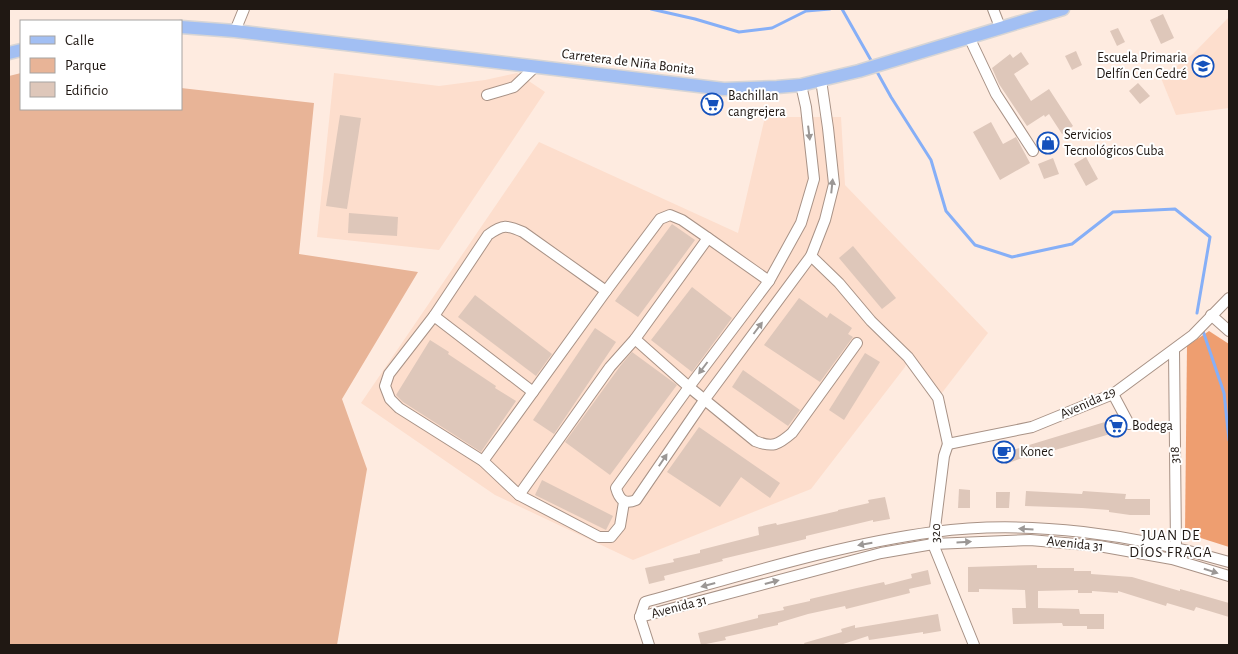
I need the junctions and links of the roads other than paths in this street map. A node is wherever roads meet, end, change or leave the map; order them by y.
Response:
1 (244, 9) edge
2 (993, 9) edge
3 (1063, 9) edge
4 (182, 27) edge
5 (1000, 27) junction
6 (234, 31) junction
7 (969, 36) junction
8 (536, 66) junction
9 (821, 80) junction
10 (801, 85) junction
11 (487, 95) dead end
12 (1033, 151) dead end
13 (708, 238) junction
14 (811, 256) junction
15 (770, 281) junction
16 (606, 291) junction
17 (1229, 298) edge
18 (1211, 315) junction
19 (434, 316) junction
20 (1229, 331) edge
21 (635, 339) junction
22 (857, 343) dead end
23 (1174, 350) junction
24 (689, 387) junction
25 (533, 392) junction
26 (1114, 394) junction
27 (705, 398) junction
28 (1129, 424) dead end
29 (948, 444) junction
30 (483, 460) junction
31 (519, 495) junction
32 (624, 502) junction
33 (935, 532) junction
34 (934, 544) junction
35 (1176, 547) junction
36 (1172, 559) junction
37 (1229, 562) edge
38 (1229, 576) edge
39 (640, 617) junction
40 (649, 645) edge
41 (974, 645) edge

1 - 6 street
2 - 5 street
3 - 5 main road, Carretera de Niña Bonita
4 - 6 main road, Carretera de Niña Bonita
5 - 7 main road, Carretera de Niña Bonita
6 - 8 main road, Carretera de Niña Bonita
7 - 9 main road, Carretera de Niña Bonita
7 - 12 street
8 - 10 main road, Carretera de Niña Bonita
8 - 11 street
9 - 10 main road, Carretera de Niña Bonita
14 -> 9 street
10 -> 15 street
13 - 15 street
13 - 16 street
13 - 21 street
27 -> 14 street
14 - 29 street
15 -> 24 street
16 - 19 street
16 - 25 street
17 - 18 street, Avenida 29
18 - 20 street
18 - 23 street, Avenida 29
19 - 25 street
19 - 30 street
21 - 24 street
21 - 31 street
22 - 27 street
23 - 26 street, Avenida 29
23 - 35 street, 318
24 - 27 street
24 - 32 street
25 - 30 street
26 - 28 street
26 - 29 street, Avenida 29
32 -> 27 street
29 - 33 street, 320
30 - 31 street
31 - 32 street
33 - 34 street, 320
35 -> 33 street, Avenida 31
33 -> 39 street, Avenida 31
34 -> 36 street, Avenida 31
39 -> 34 street, Avenida 31
34 - 41 street, 320
35 - 36 street, 318
35 - 37 street, Avenida 31
36 -> 38 street, Avenida 31
39 - 40 street

